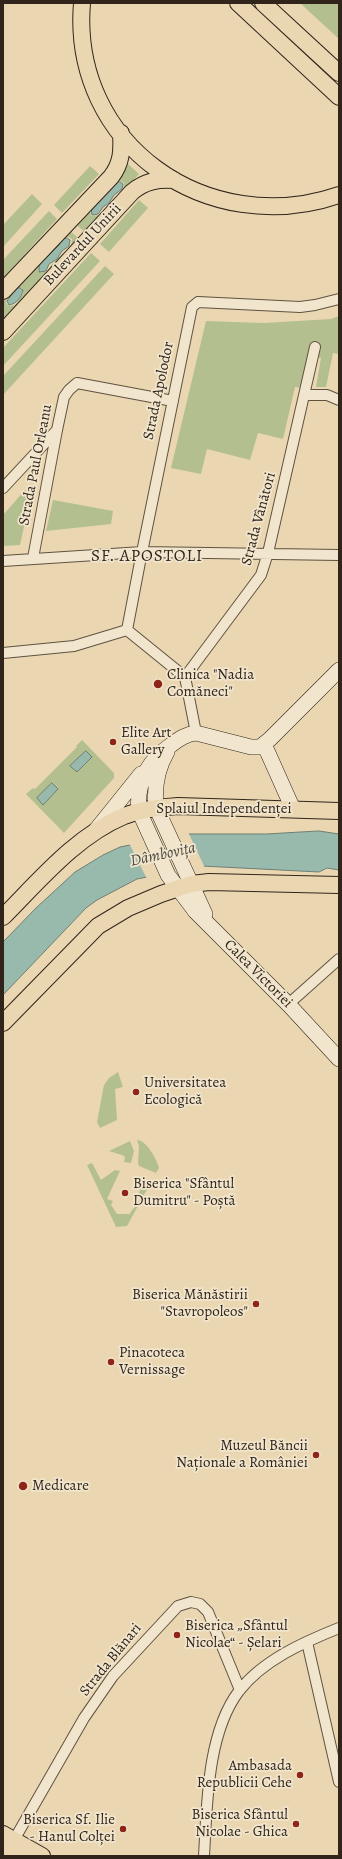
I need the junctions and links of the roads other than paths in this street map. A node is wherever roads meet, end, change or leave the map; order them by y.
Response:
1 (82, 3) edge
2 (238, 3) edge
3 (263, 3) edge
4 (339, 72) edge
5 (339, 97) edge
6 (120, 133) junction
7 (174, 180) junction
8 (339, 195) edge
9 (3, 292) edge
10 (339, 298) edge
11 (3, 332) edge
12 (315, 347) dead end
13 (305, 395) junction
14 (339, 400) edge
15 (173, 401) junction
16 (57, 430) junction
17 (3, 488) edge
18 (142, 552) junction
19 (268, 553) junction
20 (339, 555) edge
21 (33, 558) junction
22 (3, 561) edge
23 (127, 630) junction
24 (3, 653) edge
25 (339, 670) edge
26 (185, 677) junction
27 (196, 732) junction
28 (172, 744) junction
29 (264, 744) junction
30 (147, 767) junction
31 (156, 807) junction
32 (293, 809) junction
33 (139, 811) junction
34 (339, 811) edge
35 (93, 834) junction
36 (185, 882) junction
37 (339, 885) edge
38 (3, 917) edge
39 (339, 959) edge
40 (293, 1000) junction
41 (3, 1023) edge
42 (339, 1048) edge
43 (339, 1059) edge
44 (339, 1628) edge
45 (307, 1642) junction
46 (240, 1690) junction
47 (339, 1782) edge
48 (7, 1841) edge
49 (18, 1856) edge
50 (42, 1856) edge
51 (204, 1856) edge

1 - 6 main road
2 - 5 main road
3 - 4 main road
6 - 7 main road
6 - 9 main road, Bulevardul Unirii
7 - 8 main road
7 - 11 main road, Bulevardul Unirii
10 - 15 street, Strada Apolodor
12 - 13 street, Strada Vânători
13 - 14 street
13 - 19 street, Strada Vânători
15 - 16 street, Strada Paul Orleanu
15 - 18 street, Strada Apolodor
16 - 17 street
16 - 21 street, Strada Paul Orleanu
18 - 19 street
18 - 21 street
18 - 23 street, Strada Apolodor
19 - 20 street
19 - 26 street, Strada Vânători
21 - 22 street
23 - 24 street
23 - 26 street
25 - 29 main road
26 - 27 street
27 - 28 main road
27 - 29 main road
28 - 30 main road
28 - 31 main road
29 - 32 main road
30 - 33 main road
30 - 35 main road
31 - 32 main road, Splaiul Independenței
31 - 33 main road, Splaiul Independenței
31 - 36 main road
32 - 34 main road, Splaiul Independenței
33 - 35 main road, Splaiul Independenței
33 - 36 main road
35 - 38 main road, Splaiul Independenței
36 - 37 main road
36 - 40 main road, Calea Victoriei
36 - 41 main road
36 - 43 main road, Calea Victoriei
39 - 40 street
40 - 42 main road, Calea Victoriei
44 - 45 street
45 - 46 street
45 - 47 street
46 - 48 street, Strada Blănari
46 - 51 street
48 - 49 main road
48 - 50 main road

